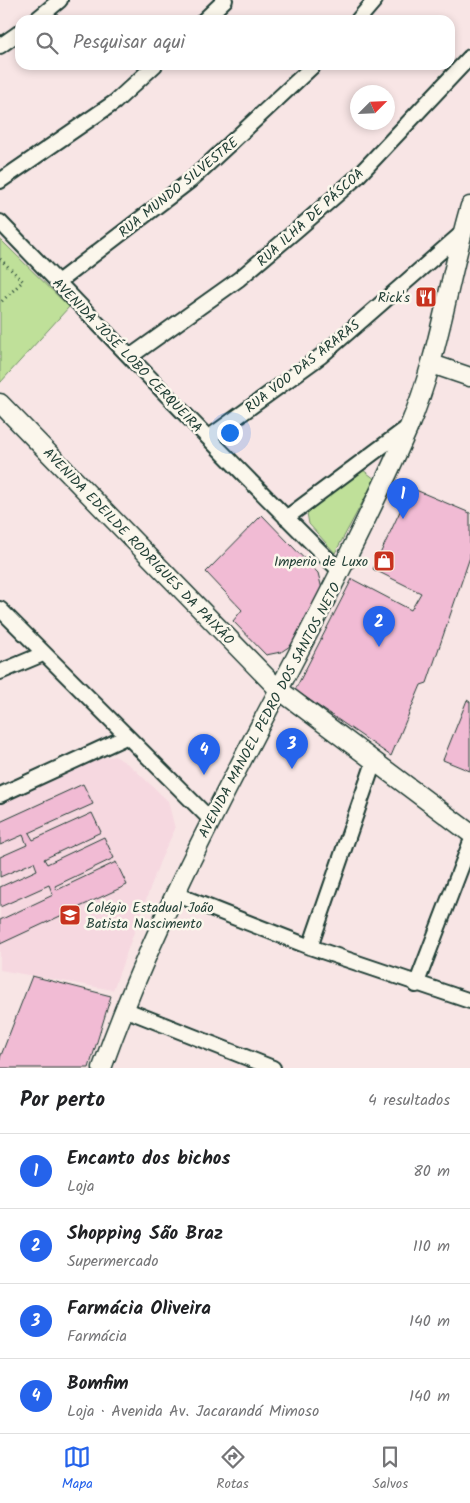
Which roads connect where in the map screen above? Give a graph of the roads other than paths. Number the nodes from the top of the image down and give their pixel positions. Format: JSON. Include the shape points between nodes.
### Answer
{"nodes":[{"id":1,"x":60,"y":0,"type":"edge"},
{"id":2,"x":225,"y":0,"type":"edge"},
{"id":3,"x":375,"y":0,"type":"edge"},
{"id":4,"x":42,"y":15,"type":"edge"},
{"id":5,"x":209,"y":15,"type":"edge"},
{"id":6,"x":362,"y":15,"type":"edge"},
{"id":7,"x":15,"y":36,"type":"edge"},
{"id":8,"x":0,"y":46,"type":"edge"},
{"id":9,"x":470,"y":57,"type":"edge"},
{"id":10,"x":150,"y":70,"type":"edge"},
{"id":11,"x":309,"y":70,"type":"edge"},
{"id":12,"x":0,"y":181,"type":"edge"},
{"id":13,"x":470,"y":206,"type":"edge"},
{"id":14,"x":0,"y":222,"type":"edge"},
{"id":15,"x":464,"y":243,"type":"edge"},
{"id":16,"x":58,"y":282,"type":"junction"},
{"id":17,"x":132,"y":356,"type":"junction"},
{"id":18,"x":432,"y":364,"type":"junction"},
{"id":19,"x":470,"y":377,"type":"edge"},
{"id":20,"x":0,"y":403,"type":"edge"},
{"id":21,"x":409,"y":427,"type":"junction"},
{"id":22,"x":208,"y":438,"type":"junction"},
{"id":23,"x":286,"y":518,"type":"junction"},
{"id":24,"x":341,"y":572,"type":"junction"},
{"id":25,"x":0,"y":609,"type":"edge"},
{"id":26,"x":43,"y":654,"type":"junction"},
{"id":27,"x":0,"y":672,"type":"edge"},
{"id":28,"x":278,"y":689,"type":"junction"},
{"id":29,"x":126,"y":737,"type":"junction"},
{"id":30,"x":374,"y":762,"type":"junction"},
{"id":31,"x":0,"y":795,"type":"edge"},
{"id":32,"x":211,"y":820,"type":"junction"},
{"id":33,"x":470,"y":833,"type":"edge"},
{"id":34,"x":470,"y":844,"type":"edge"},
{"id":35,"x":174,"y":894,"type":"junction"},
{"id":36,"x":310,"y":948,"type":"junction"},
{"id":37,"x":416,"y":985,"type":"junction"},
{"id":38,"x":470,"y":1001,"type":"edge"},
{"id":39,"x":124,"y":1009,"type":"junction"},
{"id":40,"x":235,"y":1061,"type":"edge"},
{"id":41,"x":102,"y":1068,"type":"edge"},
{"id":42,"x":273,"y":1068,"type":"edge"}],
"edges":[{"from":1,"to":4,"type":"street"},
{"from":2,"to":5,"type":"street"},
{"from":3,"to":6,"type":"street"},
{"from":7,"to":8,"type":"street"},
{"from":9,"to":17,"type":"street","name":"RUA ILHA DE PÁSCOA","via":[[356,177],[306,222],[239,279]]},
{"from":10,"to":12,"type":"street","via":[[115,102]]},
{"from":11,"to":16,"type":"street","name":"RUA MUNDO SILVESTRE","via":[[191,180]]},
{"from":13,"to":15,"type":"street","name":"AVENIDA MANOEL PEDRO DOS SANTOS NETO"},
{"from":14,"to":16,"type":"street","name":"AVENIDA JOSÉ LOBO CERQUEIRA"},
{"from":15,"to":18,"type":"street","name":"AVENIDA MANOEL PEDRO DOS SANTOS NETO"},
{"from":15,"to":22,"type":"street","name":"RUA VOO DAS ARARAS","via":[[321,356]]},
{"from":16,"to":17,"type":"street","name":"AVENIDA JOSÉ LOBO CERQUEIRA"},
{"from":17,"to":22,"type":"street","name":"AVENIDA JOSÉ LOBO CERQUEIRA"},
{"from":18,"to":19,"type":"street"},
{"from":18,"to":21,"type":"street","name":"AVENIDA MANOEL PEDRO DOS SANTOS NETO"},
{"from":20,"to":28,"type":"street","name":"AVENIDA EDEILDE RODRIGUES DA PAIXÃO"},
{"from":21,"to":23,"type":"street"},
{"from":21,"to":24,"type":"street","name":"AVENIDA MANOEL PEDRO DOS SANTOS NETO"},
{"from":22,"to":23,"type":"street","name":"AVENIDA JOSÉ LOBO CERQUEIRA"},
{"from":23,"to":24,"type":"street","name":"AVENIDA JOSÉ LOBO CERQUEIRA"},
{"from":24,"to":28,"type":"street","name":"AVENIDA MANOEL PEDRO DOS SANTOS NETO"},
{"from":25,"to":26,"type":"street"},
{"from":26,"to":27,"type":"street"},
{"from":26,"to":29,"type":"street"},
{"from":28,"to":30,"type":"street","name":"AVENIDA EDEILDE RODRIGUES DA PAIXÃO"},
{"from":28,"to":32,"type":"street","name":"AVENIDA MANOEL PEDRO DOS SANTOS NETO"},
{"from":29,"to":31,"type":"street"},
{"from":29,"to":32,"type":"street"},
{"from":30,"to":33,"type":"street","name":"AVENIDA EDEILDE RODRIGUES DA PAIXÃO"},
{"from":30,"to":36,"type":"street"},
{"from":32,"to":35,"type":"street","name":"AVENIDA MANOEL PEDRO DOS SANTOS NETO"},
{"from":34,"to":37,"type":"street"},
{"from":35,"to":36,"type":"street"},
{"from":35,"to":39,"type":"street","name":"AVENIDA MANOEL PEDRO DOS SANTOS NETO"},
{"from":36,"to":37,"type":"street"},
{"from":37,"to":38,"type":"street"},
{"from":39,"to":40,"type":"street"},
{"from":39,"to":41,"type":"street","name":"AVENIDA MANOEL PEDRO DOS SANTOS NETO"},
{"from":40,"to":42,"type":"street"}]}
